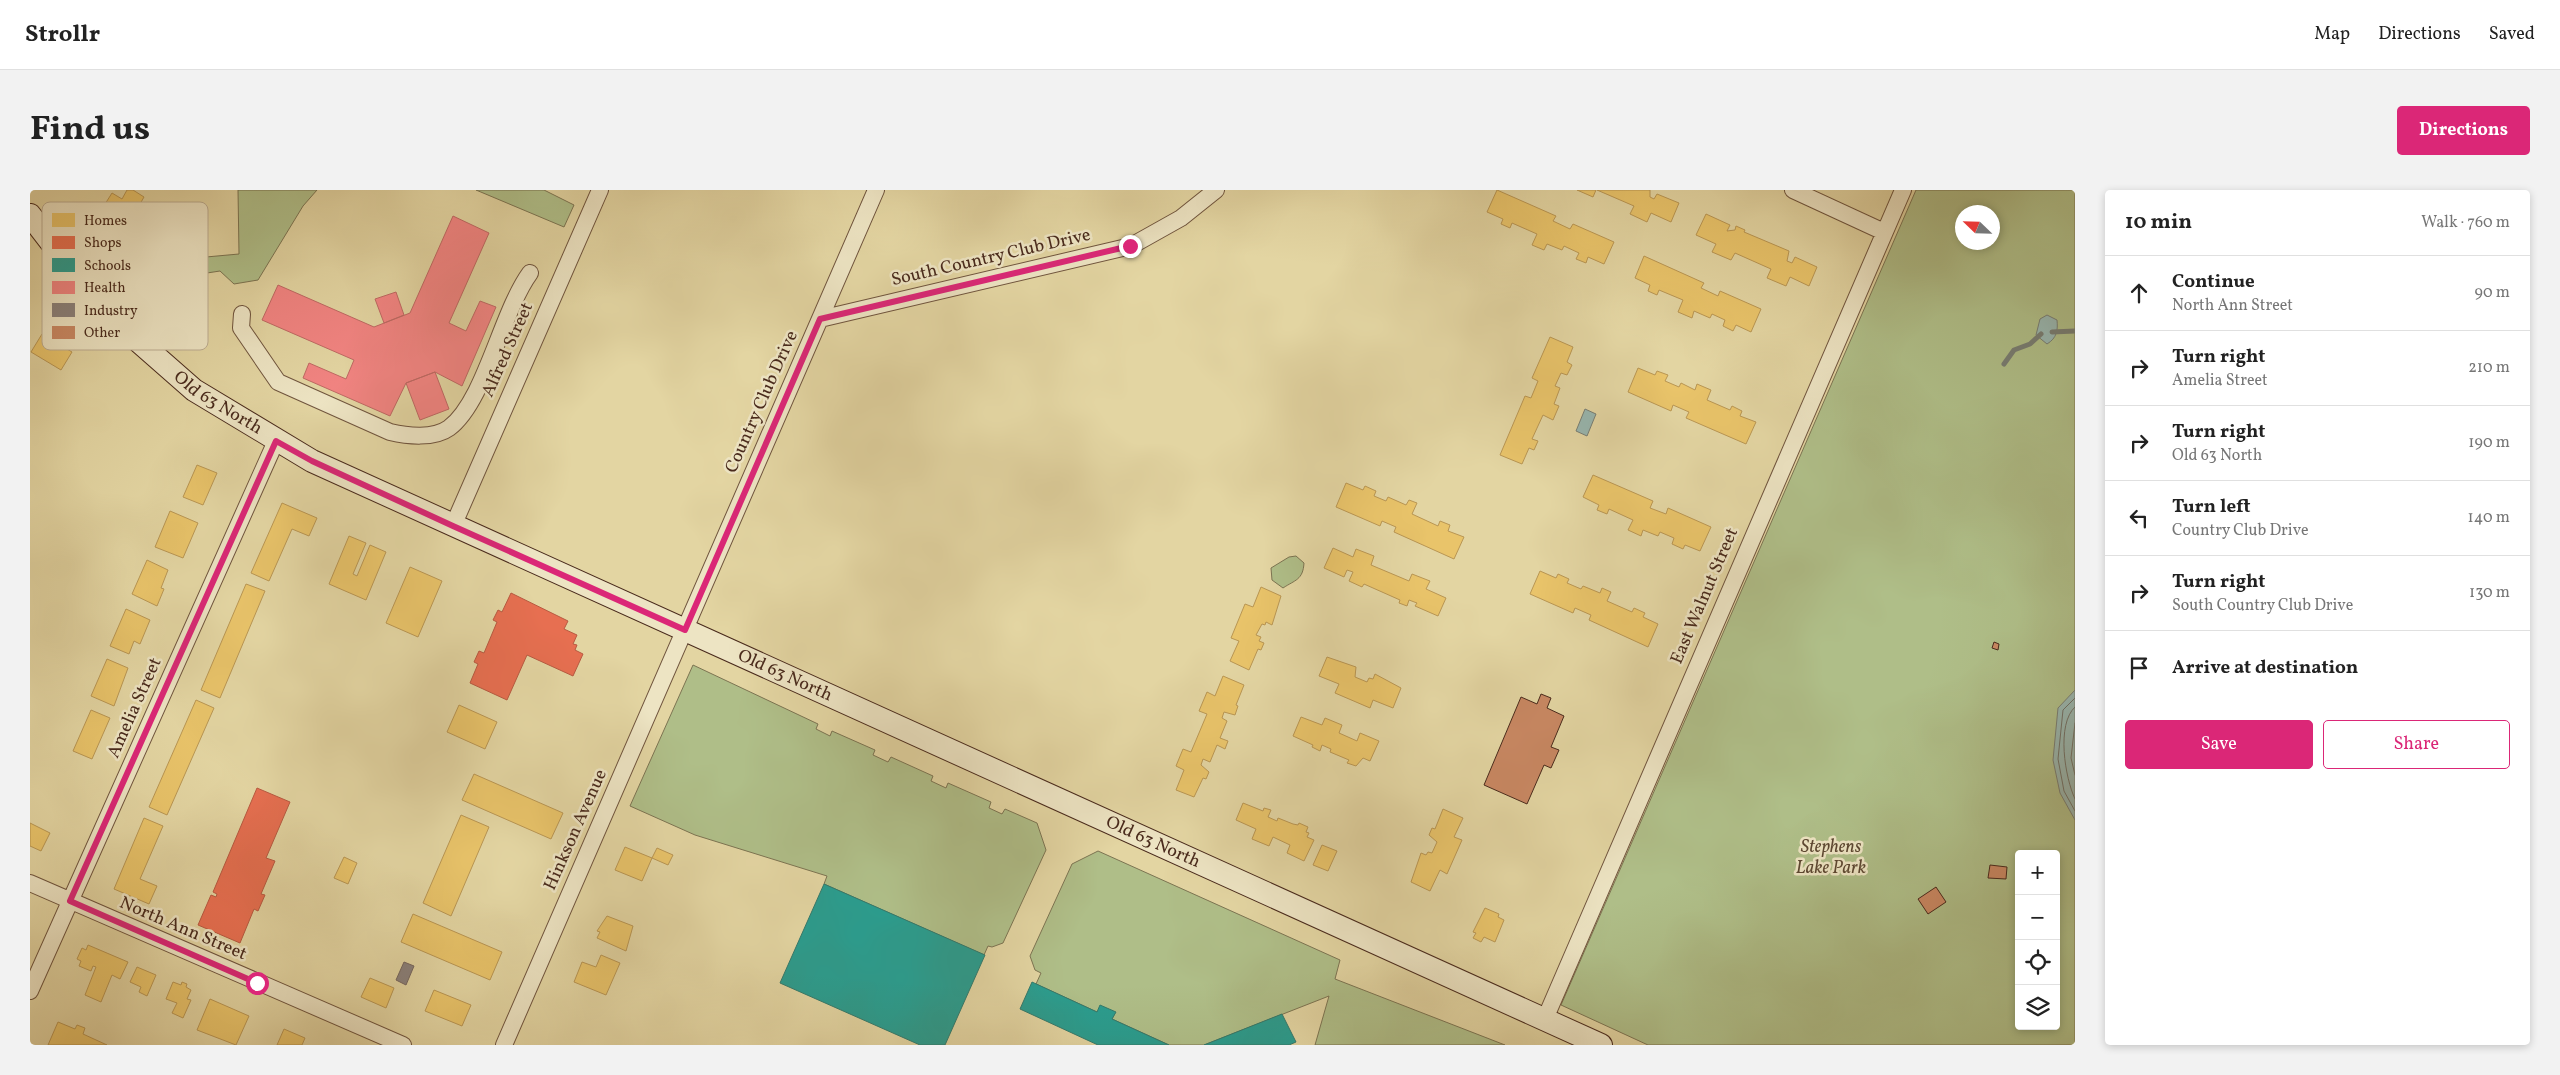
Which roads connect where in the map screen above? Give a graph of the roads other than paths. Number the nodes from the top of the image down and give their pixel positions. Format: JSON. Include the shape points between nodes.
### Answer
{"nodes":[{"id":1,"x":600,"y":190,"type":"edge"},
{"id":2,"x":876,"y":190,"type":"edge"},
{"id":3,"x":1216,"y":190,"type":"edge"},
{"id":4,"x":1793,"y":190,"type":"edge"},
{"id":5,"x":1903,"y":190,"type":"edge"},
{"id":6,"x":30,"y":215,"type":"edge"},
{"id":7,"x":42,"y":231,"type":"edge"},
{"id":8,"x":1884,"y":232,"type":"junction"},
{"id":9,"x":530,"y":273,"type":"dead end"},
{"id":10,"x":242,"y":314,"type":"dead end"},
{"id":11,"x":820,"y":319,"type":"junction"},
{"id":12,"x":148,"y":350,"type":"edge"},
{"id":13,"x":276,"y":441,"type":"junction"},
{"id":14,"x":453,"y":526,"type":"junction"},
{"id":15,"x":685,"y":630,"type":"junction"},
{"id":16,"x":30,"y":884,"type":"edge"},
{"id":17,"x":70,"y":901,"type":"junction"},
{"id":18,"x":30,"y":991,"type":"edge"},
{"id":19,"x":1544,"y":1018,"type":"junction"},
{"id":20,"x":403,"y":1045,"type":"edge"},
{"id":21,"x":504,"y":1045,"type":"edge"},
{"id":22,"x":1601,"y":1045,"type":"edge"}],
"edges":[{"from":1,"to":14,"type":"street","name":"Alfred Street"},
{"from":2,"to":11,"type":"street","name":"Country Club Drive"},
{"from":3,"to":11,"type":"street","name":"South Country Club Drive","via":[[1182,218],[1130,246]]},
{"from":4,"to":8,"type":"street"},
{"from":5,"to":8,"type":"street","name":"East Walnut Street"},
{"from":6,"to":7,"type":"main road","name":"Old 63 North"},
{"from":8,"to":19,"type":"street","name":"East Walnut Street"},
{"from":9,"to":10,"type":"street","via":[[513,303],[467,409],[448,429],[431,434],[409,437],[390,432],[278,382],[241,328]]},
{"from":11,"to":15,"type":"street","name":"Country Club Drive"},
{"from":12,"to":13,"type":"main road","name":"Old 63 North","via":[[194,390]]},
{"from":13,"to":14,"type":"main road","name":"Old 63 North"},
{"from":13,"to":17,"type":"street","name":"Amelia Street"},
{"from":14,"to":15,"type":"main road","name":"Old 63 North"},
{"from":15,"to":19,"type":"main road","name":"Old 63 North"},
{"from":15,"to":21,"type":"street","name":"Hinkson Avenue"},
{"from":16,"to":17,"type":"street","name":"North Ann Street"},
{"from":17,"to":18,"type":"street","name":"Amelia Street"},
{"from":17,"to":20,"type":"street","name":"North Ann Street"},
{"from":19,"to":22,"type":"main road","name":"Old 63 North"}]}
